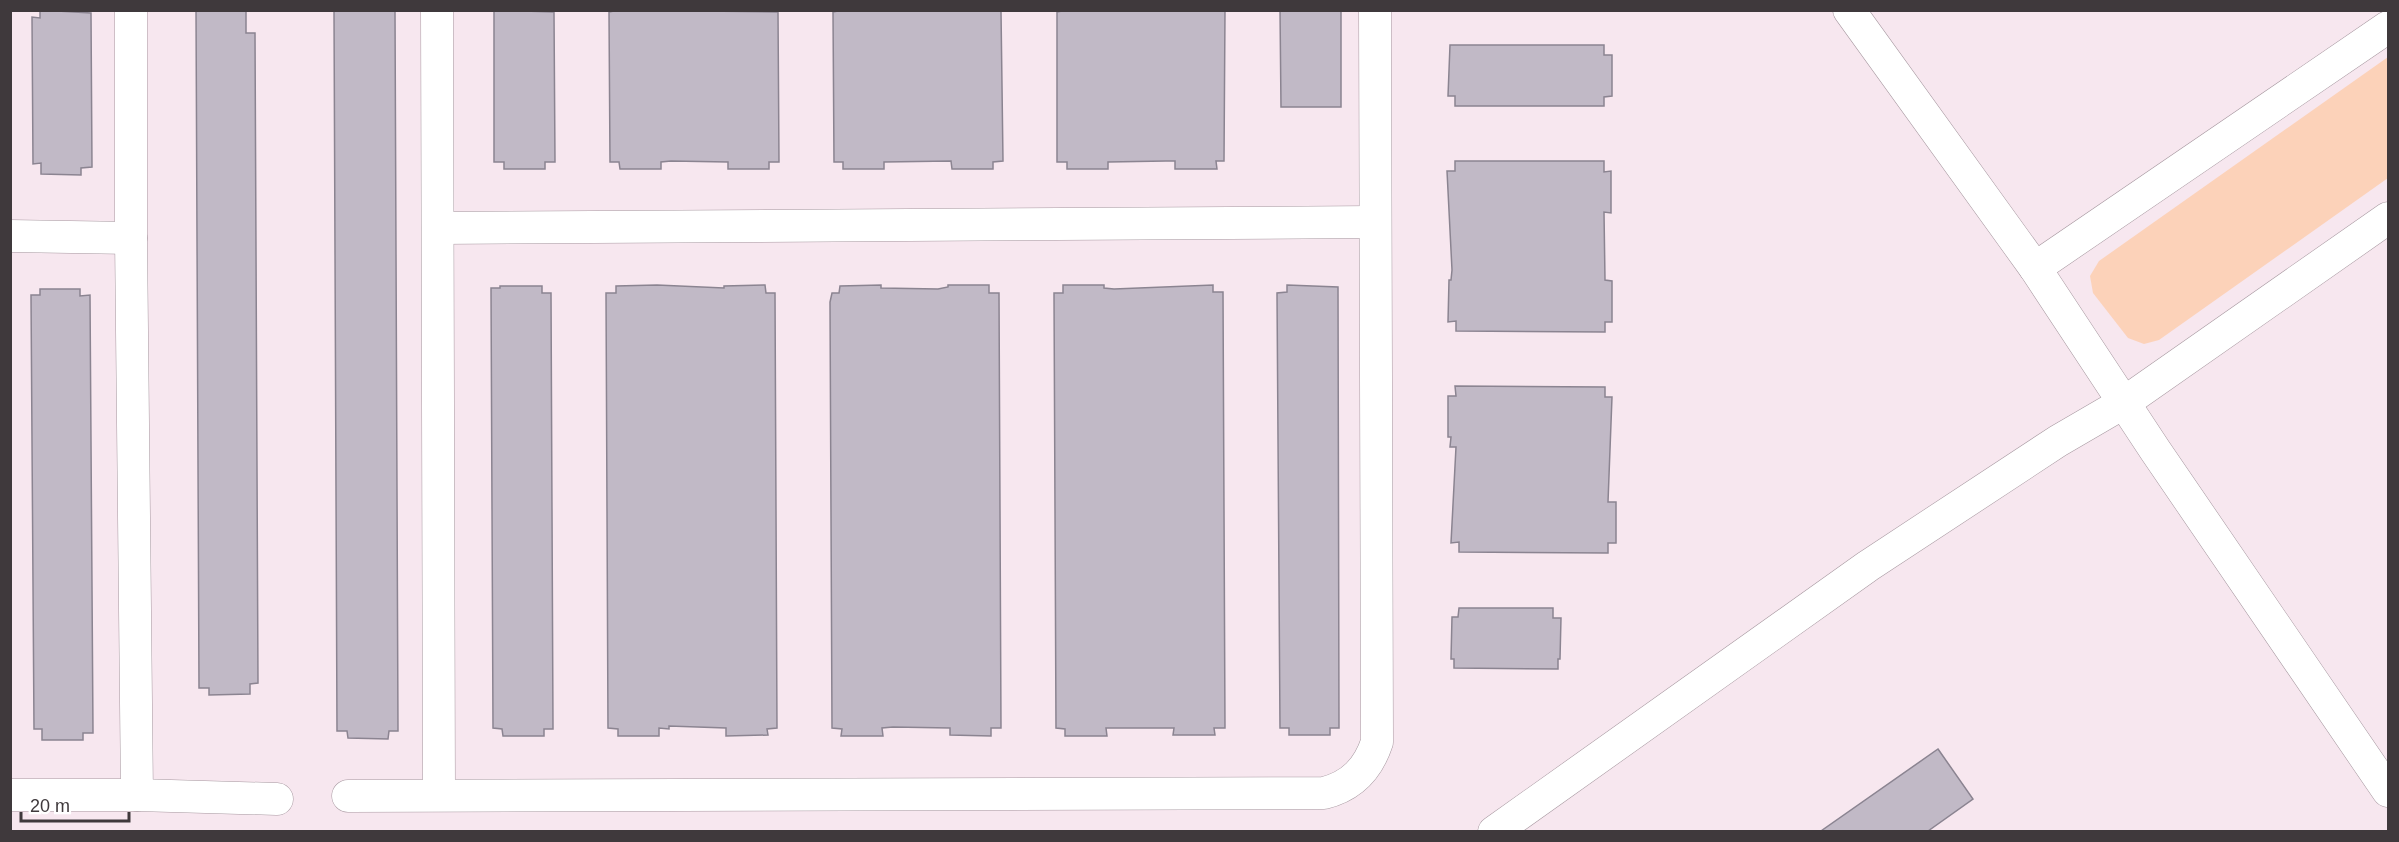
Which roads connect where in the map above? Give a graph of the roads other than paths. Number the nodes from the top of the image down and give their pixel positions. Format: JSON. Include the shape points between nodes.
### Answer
{"nodes":[{"id":1,"x":131,"y":10,"type":"edge"},
{"id":2,"x":437,"y":10,"type":"edge"},
{"id":3,"x":1375,"y":10,"type":"edge"},
{"id":4,"x":1851,"y":11,"type":"edge"},
{"id":5,"x":2388,"y":27,"type":"edge"},
{"id":6,"x":2388,"y":218,"type":"edge"},
{"id":7,"x":1375,"y":222,"type":"junction"},
{"id":8,"x":438,"y":228,"type":"junction"},
{"id":9,"x":10,"y":236,"type":"edge"},
{"id":10,"x":131,"y":238,"type":"junction"},
{"id":11,"x":2035,"y":268,"type":"junction"},
{"id":12,"x":2125,"y":402,"type":"junction"},
{"id":13,"x":2388,"y":791,"type":"edge"},
{"id":14,"x":10,"y":795,"type":"edge"},
{"id":15,"x":137,"y":795,"type":"junction"},
{"id":16,"x":439,"y":795,"type":"junction"},
{"id":17,"x":348,"y":796,"type":"dead end"},
{"id":18,"x":277,"y":799,"type":"dead end"},
{"id":19,"x":1494,"y":831,"type":"edge"}],
"edges":[{"from":1,"to":10,"type":"street"},
{"from":2,"to":8,"type":"street"},
{"from":3,"to":7,"type":"street"},
{"from":4,"to":11,"type":"street"},
{"from":5,"to":11,"type":"street"},
{"from":6,"to":12,"type":"street"},
{"from":7,"to":8,"type":"street"},
{"from":7,"to":16,"type":"street","via":[[1377,742],[1366,767],[1347,784],[1324,793]]},
{"from":8,"to":16,"type":"street"},
{"from":9,"to":10,"type":"street"},
{"from":10,"to":15,"type":"street"},
{"from":11,"to":12,"type":"street"},
{"from":12,"to":13,"type":"street"},
{"from":12,"to":19,"type":"street","via":[[2058,441],[1868,566]]},
{"from":14,"to":15,"type":"street"},
{"from":15,"to":18,"type":"street"},
{"from":16,"to":17,"type":"street"}]}
